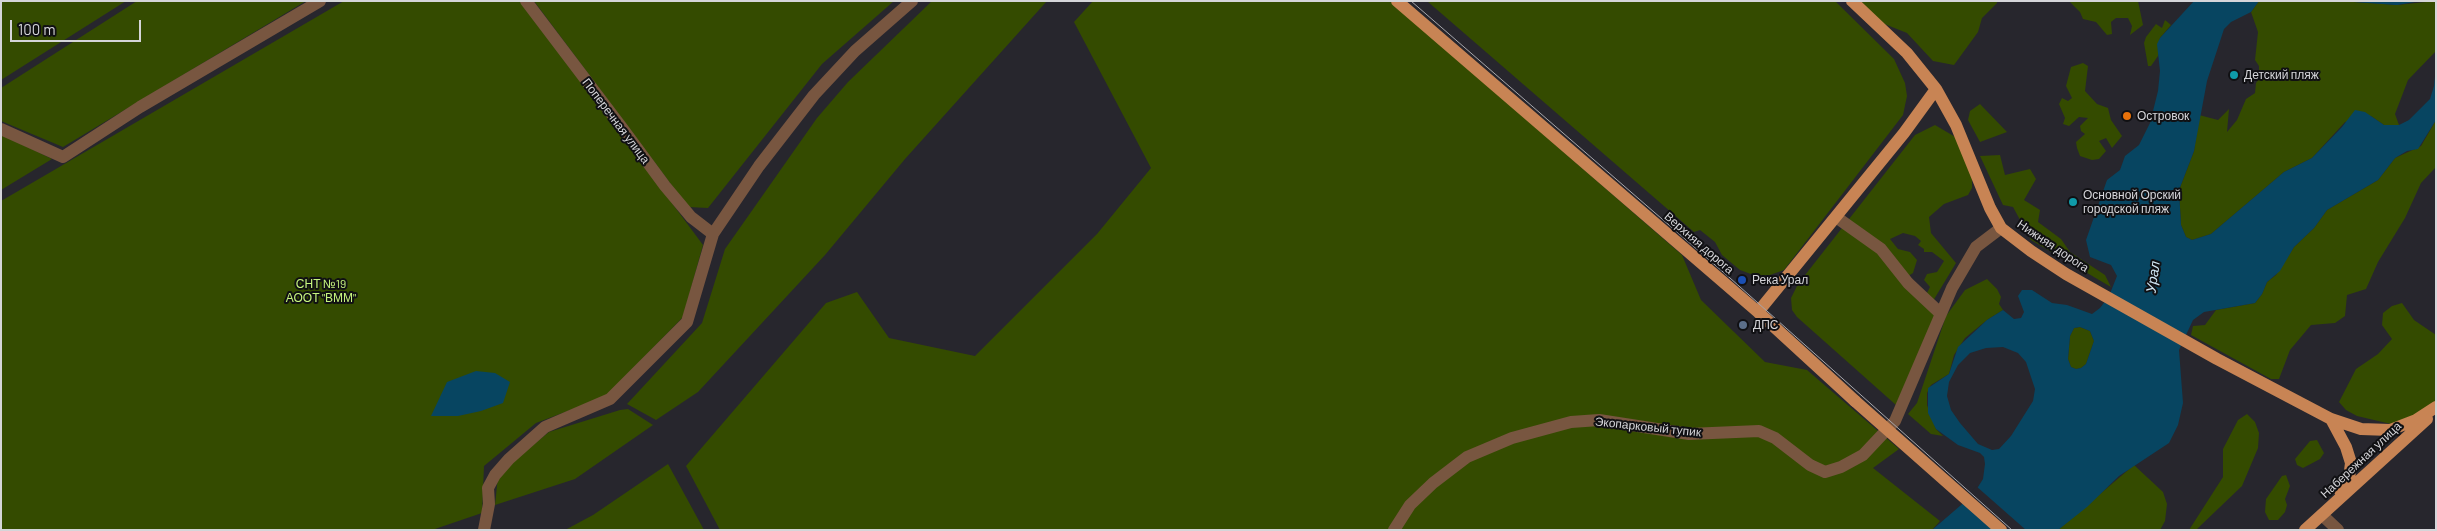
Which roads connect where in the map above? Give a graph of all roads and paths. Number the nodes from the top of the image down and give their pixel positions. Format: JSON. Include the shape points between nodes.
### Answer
{"nodes":[{"id":1,"x":320,"y":1,"type":"edge"},
{"id":2,"x":526,"y":1,"type":"edge"},
{"id":3,"x":912,"y":1,"type":"edge"},
{"id":4,"x":1397,"y":1,"type":"edge"},
{"id":5,"x":1852,"y":1,"type":"edge"},
{"id":6,"x":1936,"y":89,"type":"junction"},
{"id":7,"x":1,"y":129,"type":"edge"},
{"id":8,"x":1836,"y":217,"type":"junction"},
{"id":9,"x":2001,"y":228,"type":"junction"},
{"id":10,"x":713,"y":234,"type":"junction"},
{"id":11,"x":1758,"y":312,"type":"junction"},
{"id":12,"x":1940,"y":313,"type":"junction"},
{"id":13,"x":2436,"y":409,"type":"edge"},
{"id":14,"x":2332,"y":419,"type":"junction"},
{"id":15,"x":2322,"y":515,"type":"junction"},
{"id":16,"x":484,"y":530,"type":"edge"},
{"id":17,"x":1394,"y":530,"type":"edge"},
{"id":18,"x":2001,"y":530,"type":"edge"},
{"id":19,"x":2305,"y":530,"type":"edge"},
{"id":20,"x":2338,"y":530,"type":"edge"}],
"edges":[{"from":1,"to":7,"type":"street","via":[[140,107],[63,157]]},
{"from":2,"to":10,"type":"street","name":"Поперечная улица","via":[[664,186],[691,218]]},
{"from":3,"to":10,"type":"street","via":[[855,50],[814,95]]},
{"from":4,"to":11,"type":"main road","name":"Верхняя дорога"},
{"from":5,"to":6,"type":"main road","name":"Нижняя дорога","via":[[1907,53]]},
{"from":6,"to":8,"type":"main road"},
{"from":6,"to":9,"type":"main road","name":"Нижняя дорога","via":[[1956,125]]},
{"from":8,"to":11,"type":"main road"},
{"from":8,"to":12,"type":"street","via":[[1881,249],[1908,283]]},
{"from":9,"to":12,"type":"street","name":"Экопарковый тупик","via":[[1976,248]]},
{"from":9,"to":14,"type":"main road","name":"Нижняя дорога","via":[[2066,274]]},
{"from":10,"to":16,"type":"street","via":[[687,322],[610,399],[545,427],[509,459],[488,488],[489,504]]},
{"from":11,"to":18,"type":"main road","name":"Верхняя дорога","bridge":true},
{"from":12,"to":17,"type":"street","name":"Экопарковый тупик","via":[[1895,421],[1863,455],[1841,467],[1826,472],[1818,469],[1775,438],[1759,431],[1689,434],[1599,420],[1571,422],[1512,438],[1468,457],[1410,505]]},
{"from":13,"to":14,"type":"main road","name":"Нижняя дорога","via":[[2390,430],[2361,429]]},
{"from":13,"to":15,"type":"main road","name":"Набережная улица"},
{"from":14,"to":15,"type":"main road","via":[[2351,463],[2349,479]]},
{"from":15,"to":19,"type":"main road","name":"Набережная улица"},
{"from":15,"to":20,"type":"street"}]}
